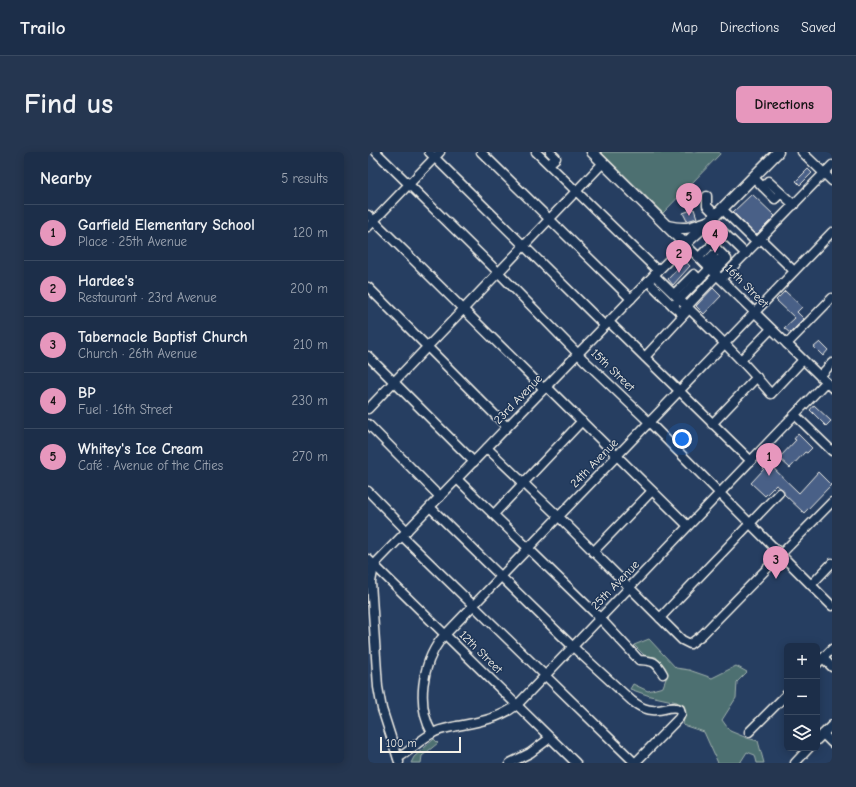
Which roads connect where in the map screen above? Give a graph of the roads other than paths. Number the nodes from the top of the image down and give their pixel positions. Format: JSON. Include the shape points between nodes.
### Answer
{"nodes":[{"id":1,"x":376,"y":152,"type":"edge"},
{"id":2,"x":481,"y":152,"type":"edge"},
{"id":3,"x":536,"y":152,"type":"edge"},
{"id":4,"x":592,"y":152,"type":"edge"},
{"id":5,"x":778,"y":152,"type":"edge"},
{"id":6,"x":802,"y":152,"type":"edge"},
{"id":7,"x":435,"y":154,"type":"edge"},
{"id":8,"x":552,"y":154,"type":"edge"},
{"id":9,"x":546,"y":162,"type":"junction"},
{"id":10,"x":603,"y":163,"type":"junction"},
{"id":11,"x":832,"y":165,"type":"edge"},
{"id":12,"x":824,"y":173,"type":"junction"},
{"id":13,"x":754,"y":177,"type":"junction"},
{"id":14,"x":832,"y":181,"type":"edge"},
{"id":15,"x":409,"y":185,"type":"junction"},
{"id":16,"x":576,"y":191,"type":"junction"},
{"id":17,"x":707,"y":196,"type":"dead end"},
{"id":18,"x":794,"y":205,"type":"junction"},
{"id":19,"x":368,"y":215,"type":"edge"},
{"id":20,"x":716,"y":215,"type":"junction"},
{"id":21,"x":549,"y":219,"type":"junction"},
{"id":22,"x":374,"y":221,"type":"junction"},
{"id":23,"x":667,"y":226,"type":"junction"},
{"id":24,"x":368,"y":228,"type":"edge"},
{"id":25,"x":723,"y":232,"type":"junction"},
{"id":26,"x":832,"y":232,"type":"edge"},
{"id":27,"x":759,"y":241,"type":"junction"},
{"id":28,"x":686,"y":244,"type":"junction"},
{"id":29,"x":523,"y":246,"type":"junction"},
{"id":30,"x":716,"y":251,"type":"junction"},
{"id":31,"x":746,"y":254,"type":"junction"},
{"id":32,"x":711,"y":269,"type":"junction"},
{"id":33,"x":794,"y":271,"type":"junction"},
{"id":34,"x":498,"y":272,"type":"junction"},
{"id":35,"x":656,"y":273,"type":"junction"},
{"id":36,"x":648,"y":281,"type":"junction"},
{"id":37,"x":368,"y":287,"type":"edge"},
{"id":38,"x":677,"y":297,"type":"junction"},
{"id":39,"x":832,"y":298,"type":"edge"},
{"id":40,"x":631,"y":299,"type":"junction"},
{"id":41,"x":673,"y":306,"type":"junction"},
{"id":42,"x":463,"y":308,"type":"junction"},
{"id":43,"x":688,"y":308,"type":"junction"},
{"id":44,"x":754,"y":312,"type":"junction"},
{"id":45,"x":607,"y":324,"type":"junction"},
{"id":46,"x":771,"y":329,"type":"junction"},
{"id":47,"x":725,"y":344,"type":"junction"},
{"id":48,"x":787,"y":344,"type":"junction"},
{"id":49,"x":426,"y":347,"type":"junction"},
{"id":50,"x":578,"y":353,"type":"junction"},
{"id":51,"x":368,"y":356,"type":"edge"},
{"id":52,"x":644,"y":357,"type":"junction"},
{"id":53,"x":741,"y":360,"type":"junction"},
{"id":54,"x":803,"y":360,"type":"junction"},
{"id":55,"x":832,"y":363,"type":"edge"},
{"id":56,"x":757,"y":377,"type":"junction"},
{"id":57,"x":823,"y":379,"type":"junction"},
{"id":58,"x":394,"y":382,"type":"junction"},
{"id":59,"x":545,"y":388,"type":"junction"},
{"id":60,"x":832,"y":388,"type":"edge"},
{"id":61,"x":679,"y":391,"type":"junction"},
{"id":62,"x":368,"y":409,"type":"edge"},
{"id":63,"x":796,"y":415,"type":"junction"},
{"id":64,"x":582,"y":422,"type":"junction"},
{"id":65,"x":649,"y":422,"type":"junction"},
{"id":66,"x":368,"y":424,"type":"edge"},
{"id":67,"x":712,"y":424,"type":"junction"},
{"id":68,"x":508,"y":427,"type":"junction"},
{"id":69,"x":487,"y":448,"type":"junction"},
{"id":70,"x":832,"y":451,"type":"edge"},
{"id":71,"x":617,"y":456,"type":"junction"},
{"id":72,"x":750,"y":461,"type":"junction"},
{"id":73,"x":474,"y":462,"type":"junction"},
{"id":74,"x":457,"y":479,"type":"junction"},
{"id":75,"x":523,"y":483,"type":"junction"},
{"id":76,"x":368,"y":491,"type":"edge"},
{"id":77,"x":652,"y":491,"type":"junction"},
{"id":78,"x":719,"y":493,"type":"junction"},
{"id":79,"x":779,"y":493,"type":"dead end"},
{"id":80,"x":440,"y":497,"type":"junction"},
{"id":81,"x":832,"y":502,"type":"edge"},
{"id":82,"x":430,"y":507,"type":"junction"},
{"id":83,"x":494,"y":514,"type":"junction"},
{"id":84,"x":559,"y":517,"type":"junction"},
{"id":85,"x":750,"y":524,"type":"junction"},
{"id":86,"x":688,"y":526,"type":"junction"},
{"id":87,"x":404,"y":534,"type":"junction"},
{"id":88,"x":528,"y":549,"type":"junction"},
{"id":89,"x":593,"y":552,"type":"junction"},
{"id":90,"x":781,"y":554,"type":"junction"},
{"id":91,"x":832,"y":563,"type":"edge"},
{"id":92,"x":370,"y":565,"type":"edge"},
{"id":93,"x":501,"y":576,"type":"junction"},
{"id":94,"x":811,"y":584,"type":"junction"},
{"id":95,"x":629,"y":587,"type":"junction"},
{"id":96,"x":832,"y":604,"type":"edge"},
{"id":97,"x":473,"y":605,"type":"junction"},
{"id":98,"x":600,"y":618,"type":"junction"},
{"id":99,"x":660,"y":618,"type":"junction"},
{"id":100,"x":445,"y":634,"type":"junction"},
{"id":101,"x":572,"y":646,"type":"junction"},
{"id":102,"x":832,"y":649,"type":"edge"},
{"id":103,"x":820,"y":661,"type":"edge"},
{"id":104,"x":832,"y":667,"type":"edge"},
{"id":105,"x":663,"y":674,"type":"dead end"},
{"id":106,"x":545,"y":676,"type":"junction"},
{"id":107,"x":784,"y":697,"type":"edge"},
{"id":108,"x":517,"y":705,"type":"junction"},
{"id":109,"x":832,"y":725,"type":"edge"},
{"id":110,"x":749,"y":732,"type":"dead end"},
{"id":111,"x":432,"y":733,"type":"junction"},
{"id":112,"x":823,"y":734,"type":"junction"},
{"id":113,"x":820,"y":737,"type":"edge"},
{"id":114,"x":550,"y":738,"type":"junction"},
{"id":115,"x":832,"y":743,"type":"edge"},
{"id":116,"x":806,"y":751,"type":"edge"},
{"id":117,"x":399,"y":761,"type":"edge"},
{"id":118,"x":510,"y":763,"type":"edge"},
{"id":119,"x":576,"y":763,"type":"edge"},
{"id":120,"x":635,"y":763,"type":"edge"},
{"id":121,"x":795,"y":763,"type":"edge"}],
"edges":[{"from":1,"to":15,"type":"street","name":"15th Street"},
{"from":2,"to":21,"type":"street"},
{"from":3,"to":9,"type":"street"},
{"from":4,"to":10,"type":"main road","name":"16th Street"},
{"from":5,"to":13,"type":"main road"},
{"from":6,"to":12,"type":"street"},
{"from":7,"to":15,"type":"street"},
{"from":7,"to":29,"type":"street"},
{"from":8,"to":9,"type":"street"},
{"from":9,"to":16,"type":"street"},
{"from":10,"to":16,"type":"street"},
{"from":10,"to":23,"type":"main road","name":"16th Street"},
{"from":11,"to":12,"type":"street"},
{"from":12,"to":14,"type":"street"},
{"from":12,"to":18,"type":"street"},
{"from":13,"to":18,"type":"street","via":[[763,186],[768,181]]},
{"from":13,"to":20,"type":"main road"},
{"from":15,"to":22,"type":"street"},
{"from":15,"to":34,"type":"street","name":"15th Street"},
{"from":16,"to":21,"type":"street"},
{"from":16,"to":35,"type":"street"},
{"from":17,"to":20,"type":"street","via":[[707,206]]},
{"from":18,"to":27,"type":"street"},
{"from":19,"to":22,"type":"street"},
{"from":20,"to":23,"type":"main road","via":[[687,228]]},
{"from":20,"to":25,"type":"street"},
{"from":20,"to":27,"type":"street"},
{"from":20,"to":28,"type":"main road"},
{"from":21,"to":29,"type":"street"},
{"from":21,"to":40,"type":"street"},
{"from":22,"to":24,"type":"street"},
{"from":22,"to":42,"type":"street"},
{"from":23,"to":28,"type":"main road","name":"16th Street"},
{"from":25,"to":30,"type":"street"},
{"from":25,"to":31,"type":"street"},
{"from":26,"to":33,"type":"street","name":"24th Avenue"},
{"from":27,"to":31,"type":"street"},
{"from":27,"to":33,"type":"street"},
{"from":28,"to":32,"type":"street","name":"16th Street"},
{"from":28,"to":35,"type":"street","name":"23rd Avenue"},
{"from":29,"to":34,"type":"street"},
{"from":29,"to":45,"type":"street"},
{"from":30,"to":32,"type":"street"},
{"from":30,"to":32,"type":"street","via":[[727,259]]},
{"from":31,"to":32,"type":"street"},
{"from":32,"to":38,"type":"street"},
{"from":32,"to":43,"type":"street"},
{"from":32,"to":44,"type":"street","name":"16th Street"},
{"from":33,"to":44,"type":"street","name":"24th Avenue"},
{"from":34,"to":42,"type":"street"},
{"from":34,"to":50,"type":"street","name":"15th Street"},
{"from":35,"to":36,"type":"street","name":"23rd Avenue"},
{"from":35,"to":38,"type":"street"},
{"from":36,"to":40,"type":"street","name":"23rd Avenue"},
{"from":36,"to":41,"type":"street"},
{"from":37,"to":49,"type":"street"},
{"from":38,"to":41,"type":"street"},
{"from":38,"to":43,"type":"street"},
{"from":39,"to":48,"type":"street"},
{"from":40,"to":45,"type":"street","name":"23rd Avenue"},
{"from":41,"to":43,"type":"street","via":[[681,313]]},
{"from":42,"to":49,"type":"street"},
{"from":42,"to":59,"type":"street"},
{"from":43,"to":47,"type":"street"},
{"from":43,"to":52,"type":"street"},
{"from":44,"to":46,"type":"street","name":"16th Street"},
{"from":44,"to":47,"type":"street","name":"24th Avenue"},
{"from":45,"to":50,"type":"street","name":"23rd Avenue"},
{"from":45,"to":52,"type":"street"},
{"from":46,"to":48,"type":"street","name":"16th Street"},
{"from":46,"to":53,"type":"street"},
{"from":47,"to":53,"type":"street"},
{"from":47,"to":61,"type":"street","name":"24th Avenue"},
{"from":48,"to":54,"type":"street","name":"16th Street"},
{"from":49,"to":58,"type":"street"},
{"from":49,"to":68,"type":"street"},
{"from":50,"to":59,"type":"street","name":"23rd Avenue"},
{"from":50,"to":65,"type":"street","name":"15th Street"},
{"from":51,"to":58,"type":"street"},
{"from":52,"to":61,"type":"street"},
{"from":53,"to":56,"type":"street"},
{"from":54,"to":56,"type":"street","via":[[771,394]]},
{"from":54,"to":57,"type":"street","name":"16th Street"},
{"from":55,"to":57,"type":"street","name":"25th Avenue"},
{"from":56,"to":67,"type":"street"},
{"from":57,"to":60,"type":"street","name":"16th Street"},
{"from":57,"to":63,"type":"street","name":"25th Avenue"},
{"from":58,"to":62,"type":"street"},
{"from":58,"to":73,"type":"street"},
{"from":59,"to":64,"type":"street"},
{"from":59,"to":68,"type":"street","name":"23rd Avenue"},
{"from":61,"to":65,"type":"street","name":"24th Avenue"},
{"from":61,"to":67,"type":"street"},
{"from":63,"to":70,"type":"street"},
{"from":63,"to":72,"type":"street","name":"25th Avenue"},
{"from":64,"to":71,"type":"street"},
{"from":64,"to":75,"type":"street"},
{"from":65,"to":71,"type":"street","name":"24th Avenue"},
{"from":65,"to":78,"type":"street","name":"15th Street"},
{"from":66,"to":80,"type":"street"},
{"from":67,"to":72,"type":"street"},
{"from":68,"to":69,"type":"street","name":"23rd Avenue"},
{"from":69,"to":73,"type":"street","name":"23rd Avenue"},
{"from":69,"to":75,"type":"street"},
{"from":71,"to":77,"type":"street"},
{"from":71,"to":84,"type":"street","name":"24th Avenue"},
{"from":72,"to":78,"type":"street","name":"25th Avenue"},
{"from":73,"to":74,"type":"street","name":"23rd Avenue"},
{"from":74,"to":80,"type":"street","name":"23rd Avenue"},
{"from":74,"to":83,"type":"street"},
{"from":75,"to":83,"type":"street"},
{"from":75,"to":84,"type":"street"},
{"from":76,"to":87,"type":"street"},
{"from":77,"to":86,"type":"street"},
{"from":77,"to":89,"type":"street"},
{"from":78,"to":85,"type":"street","name":"15th Street"},
{"from":78,"to":86,"type":"street","name":"25th Avenue"},
{"from":79,"to":85,"type":"street"},
{"from":80,"to":82,"type":"street","name":"23rd Avenue"},
{"from":81,"to":90,"type":"street"},
{"from":82,"to":87,"type":"street","name":"23rd Avenue"},
{"from":82,"to":93,"type":"street"},
{"from":83,"to":88,"type":"street"},
{"from":84,"to":88,"type":"street","name":"24th Avenue"},
{"from":84,"to":89,"type":"street"},
{"from":85,"to":90,"type":"street","name":"15th Street"},
{"from":85,"to":99,"type":"street"},
{"from":86,"to":95,"type":"street","name":"25th Avenue"},
{"from":87,"to":92,"type":"street","name":"23rd Avenue"},
{"from":87,"to":97,"type":"street"},
{"from":88,"to":93,"type":"street","name":"24th Avenue"},
{"from":88,"to":98,"type":"street"},
{"from":89,"to":95,"type":"street"},
{"from":90,"to":94,"type":"street","name":"15th Street"},
{"from":90,"to":99,"type":"street","via":[[696,641],[690,644],[682,640]]},
{"from":91,"to":94,"type":"street"},
{"from":92,"to":100,"type":"street","name":"12th Street"},
{"from":92,"to":117,"type":"street","via":[[378,687],[382,709]]},
{"from":93,"to":97,"type":"street","name":"24th Avenue"},
{"from":93,"to":101,"type":"street"},
{"from":94,"to":96,"type":"street","name":"15th Street"},
{"from":95,"to":98,"type":"street","name":"25th Avenue"},
{"from":95,"to":99,"type":"street"},
{"from":97,"to":100,"type":"street","name":"24th Avenue"},
{"from":97,"to":106,"type":"street"},
{"from":98,"to":101,"type":"street","name":"25th Avenue"},
{"from":98,"to":105,"type":"street","via":[[639,660],[652,661]]},
{"from":100,"to":108,"type":"street","name":"12th Street"},
{"from":100,"to":111,"type":"street","name":"24th Avenue","via":[[430,659],[424,687],[424,709]]},
{"from":101,"to":106,"type":"street","name":"25th Avenue"},
{"from":101,"to":120,"type":"street","via":[[639,706],[651,710],[680,708],[679,718]]},
{"from":102,"to":103,"type":"street"},
{"from":103,"to":104,"type":"street"},
{"from":106,"to":108,"type":"street","name":"25th Avenue"},
{"from":106,"to":120,"type":"street"},
{"from":107,"to":110,"type":"street"},
{"from":108,"to":111,"type":"street","name":"25th Avenue","via":[[492,719]]},
{"from":108,"to":114,"type":"street","name":"12th Street"},
{"from":109,"to":112,"type":"street"},
{"from":111,"to":117,"type":"street","name":"25th Avenue"},
{"from":112,"to":113,"type":"street"},
{"from":112,"to":115,"type":"street"},
{"from":114,"to":118,"type":"street","via":[[530,753]]},
{"from":114,"to":119,"type":"street","name":"12th Street"},
{"from":116,"to":121,"type":"street"}]}
